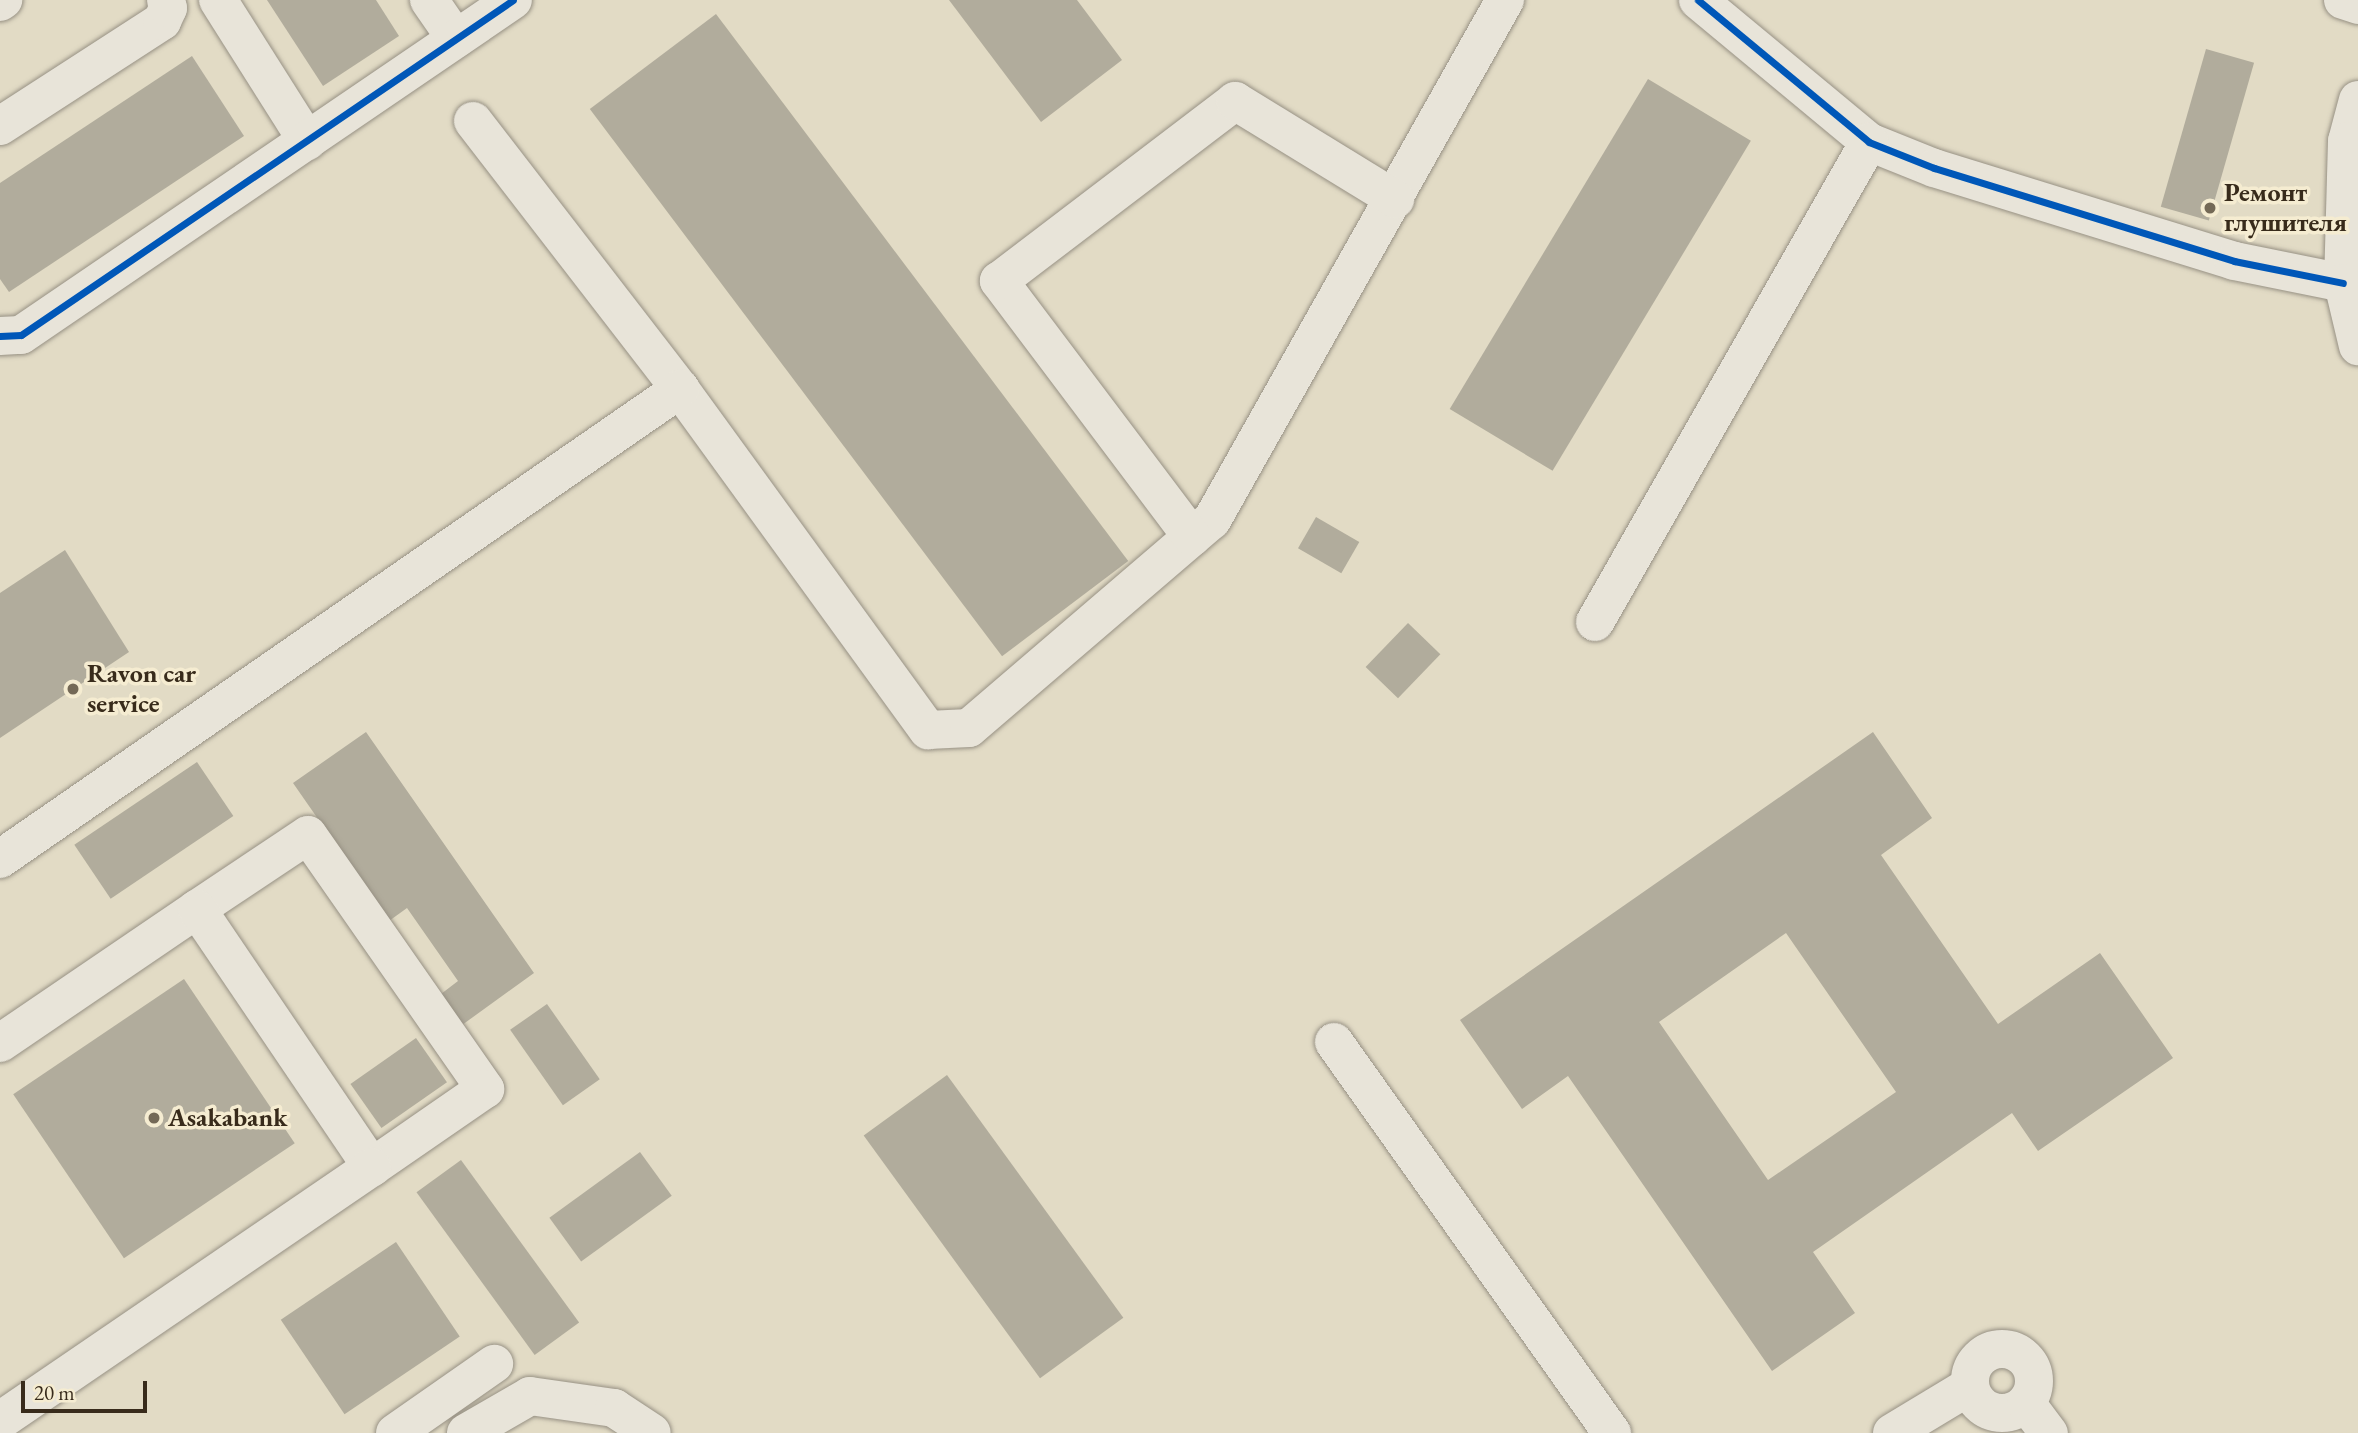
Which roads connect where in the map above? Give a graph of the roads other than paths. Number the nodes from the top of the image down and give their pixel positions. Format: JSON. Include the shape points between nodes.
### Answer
{"nodes":[{"id":1,"x":166,"y":0,"type":"edge"},
{"id":2,"x":218,"y":0,"type":"edge"},
{"id":3,"x":429,"y":0,"type":"edge"},
{"id":4,"x":513,"y":0,"type":"edge"},
{"id":5,"x":1505,"y":0,"type":"edge"},
{"id":6,"x":1698,"y":0,"type":"edge"},
{"id":7,"x":2343,"y":0,"type":"edge"},
{"id":8,"x":2358,"y":5,"type":"edge"},
{"id":9,"x":456,"y":39,"type":"junction"},
{"id":10,"x":2358,"y":100,"type":"edge"},
{"id":11,"x":473,"y":121,"type":"dead end"},
{"id":12,"x":0,"y":126,"type":"edge"},
{"id":13,"x":307,"y":141,"type":"junction"},
{"id":14,"x":1869,"y":142,"type":"junction"},
{"id":15,"x":1395,"y":198,"type":"junction"},
{"id":16,"x":2343,"y":283,"type":"junction"},
{"id":17,"x":0,"y":336,"type":"edge"},
{"id":18,"x":2358,"y":346,"type":"edge"},
{"id":19,"x":680,"y":389,"type":"junction"},
{"id":20,"x":1192,"y":537,"type":"junction"},
{"id":21,"x":1595,"y":622,"type":"dead end"},
{"id":22,"x":0,"y":859,"type":"edge"},
{"id":23,"x":197,"y":909,"type":"junction"},
{"id":24,"x":1334,"y":1042,"type":"dead end"},
{"id":25,"x":0,"y":1043,"type":"edge"},
{"id":26,"x":372,"y":1167,"type":"junction"},
{"id":27,"x":494,"y":1364,"type":"dead end"},
{"id":28,"x":1970,"y":1386,"type":"junction"},
{"id":29,"x":2026,"y":1403,"type":"junction"},
{"id":30,"x":0,"y":1420,"type":"edge"},
{"id":31,"x":395,"y":1433,"type":"edge"},
{"id":32,"x":466,"y":1433,"type":"edge"},
{"id":33,"x":652,"y":1433,"type":"edge"},
{"id":34,"x":1612,"y":1433,"type":"edge"},
{"id":35,"x":1892,"y":1433,"type":"edge"},
{"id":36,"x":2049,"y":1433,"type":"edge"}],
"edges":[{"from":1,"to":12,"type":"street","via":[[162,21]]},
{"from":2,"to":13,"type":"street"},
{"from":3,"to":9,"type":"street"},
{"from":4,"to":9,"type":"street"},
{"from":5,"to":15,"type":"street"},
{"from":6,"to":14,"type":"street"},
{"from":7,"to":8,"type":"street"},
{"from":9,"to":13,"type":"street"},
{"from":10,"to":16,"type":"street","via":[[2347,141]]},
{"from":11,"to":19,"type":"street"},
{"from":13,"to":17,"type":"street","via":[[21,335]]},
{"from":14,"to":16,"type":"street","via":[[1934,168],[2234,261]]},
{"from":14,"to":21,"type":"street"},
{"from":15,"to":20,"type":"street","via":[[1212,520]]},
{"from":15,"to":20,"type":"street","via":[[1235,101],[999,281]]},
{"from":16,"to":18,"type":"street"},
{"from":19,"to":20,"type":"street","via":[[928,730],[969,728]]},
{"from":19,"to":22,"type":"street"},
{"from":23,"to":25,"type":"street"},
{"from":23,"to":26,"type":"street"},
{"from":23,"to":26,"type":"street","via":[[308,835],[485,1089]]},
{"from":24,"to":34,"type":"street"},
{"from":26,"to":30,"type":"street"},
{"from":27,"to":31,"type":"street"},
{"from":28,"to":29,"type":"street","via":[[1980,1403],[1997,1413]]},
{"from":28,"to":29,"type":"street","via":[[1979,1358],[2010,1349],[2020,1353],[2032,1371],[2034,1382]]},
{"from":28,"to":35,"type":"street"},
{"from":29,"to":36,"type":"street"},
{"from":32,"to":33,"type":"street","via":[[530,1396],[614,1408]]}]}
